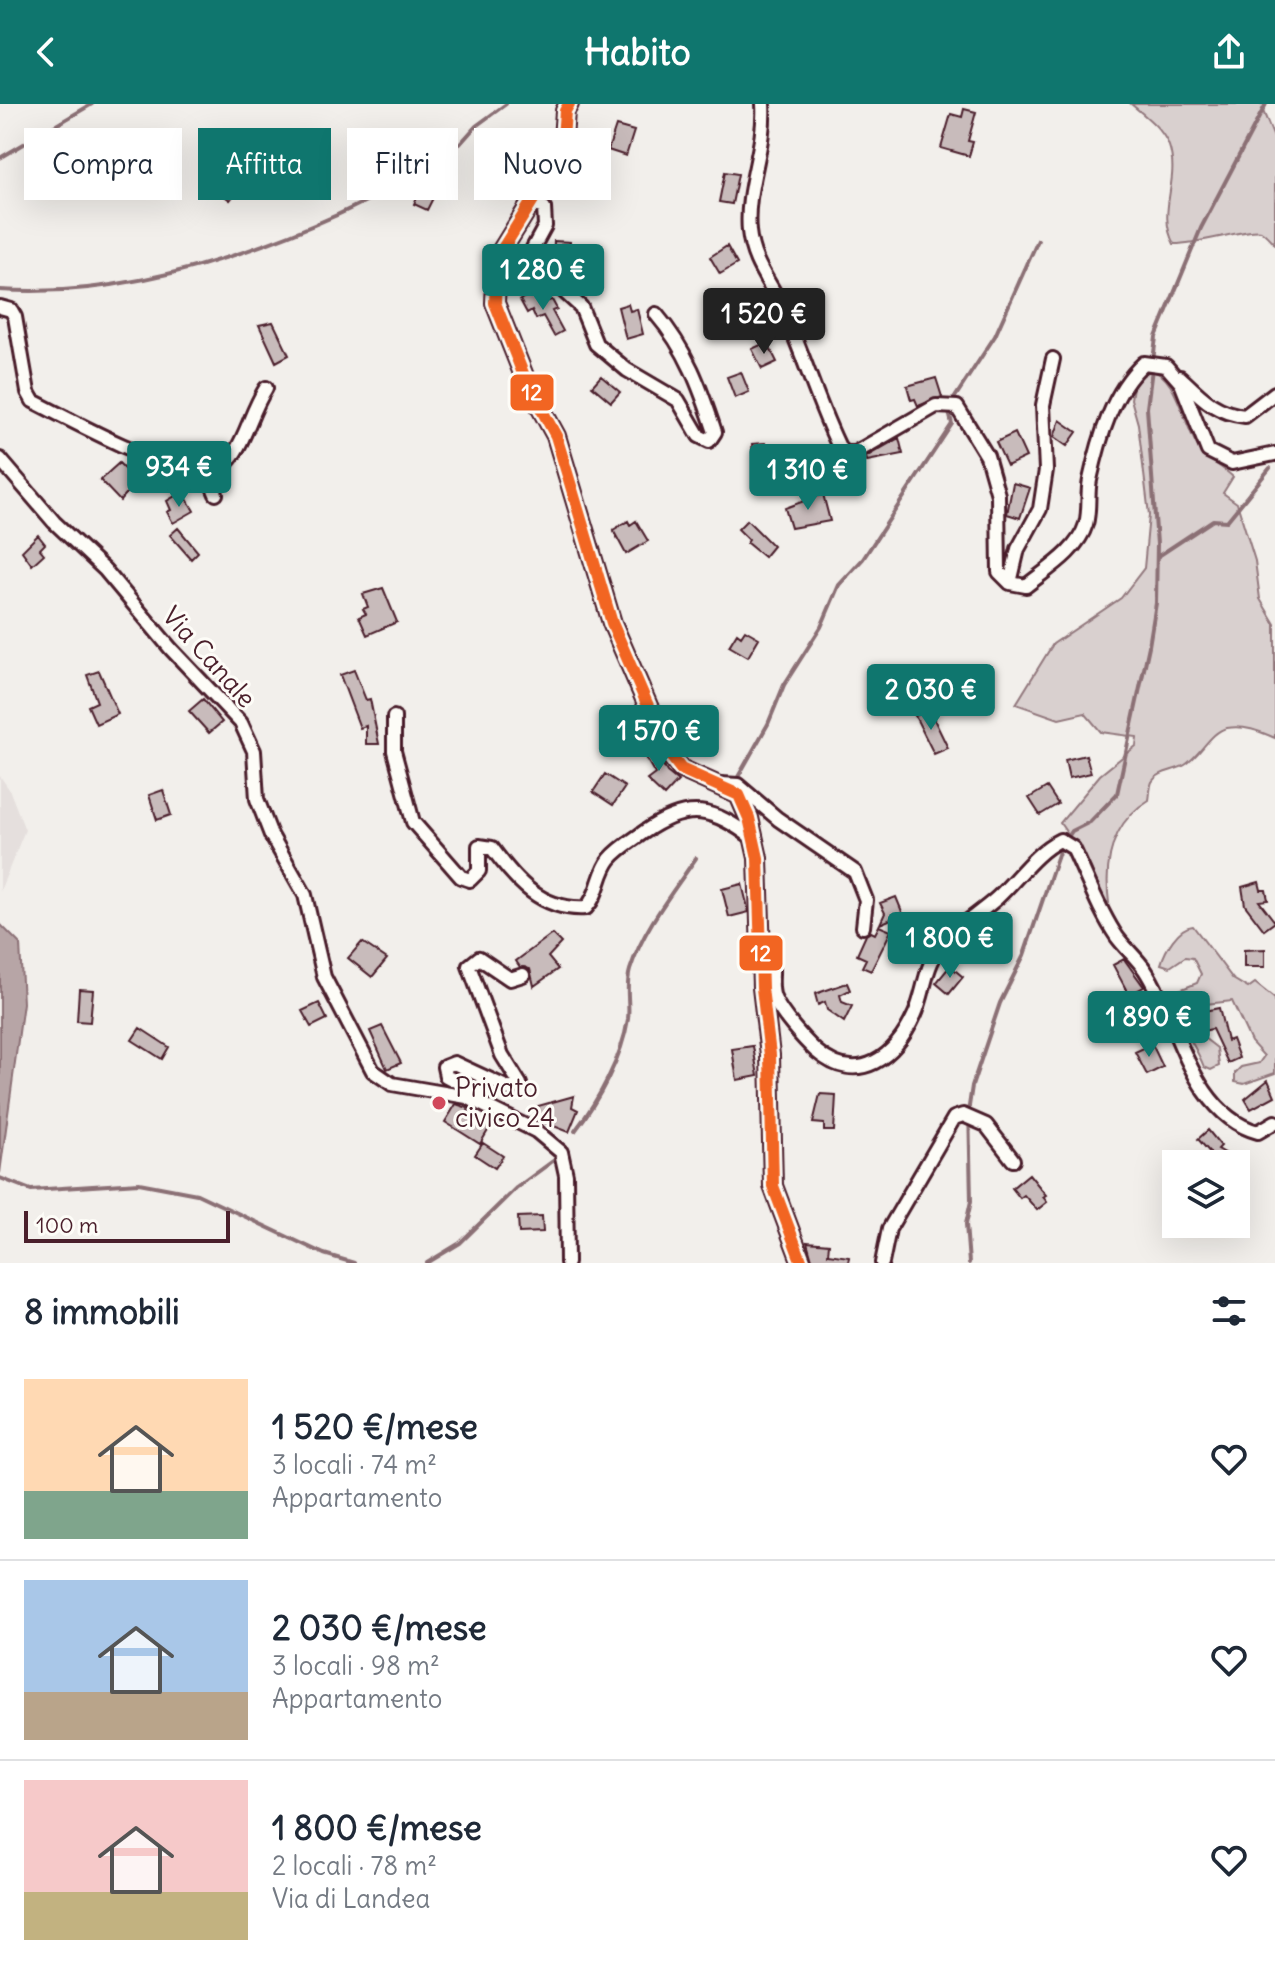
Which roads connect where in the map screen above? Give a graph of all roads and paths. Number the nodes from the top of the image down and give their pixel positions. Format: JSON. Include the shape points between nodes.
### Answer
{"nodes":[{"id":1,"x":569,"y":104,"type":"edge"},
{"id":2,"x":763,"y":104,"type":"edge"},
{"id":3,"x":533,"y":204,"type":"junction"},
{"id":4,"x":0,"y":307,"type":"edge"},
{"id":5,"x":656,"y":314,"type":"dead end"},
{"id":6,"x":1053,"y":359,"type":"dead end"},
{"id":7,"x":1173,"y":374,"type":"junction"},
{"id":8,"x":266,"y":388,"type":"dead end"},
{"id":9,"x":1275,"y":393,"type":"edge"},
{"id":10,"x":1275,"y":454,"type":"edge"},
{"id":11,"x":0,"y":459,"type":"edge"},
{"id":12,"x":209,"y":477,"type":"junction"},
{"id":13,"x":216,"y":494,"type":"dead end"},
{"id":14,"x":1010,"y":583,"type":"junction"},
{"id":15,"x":394,"y":717,"type":"dead end"},
{"id":16,"x":721,"y":784,"type":"junction"},
{"id":17,"x":754,"y":839,"type":"junction"},
{"id":18,"x":863,"y":927,"type":"dead end"},
{"id":19,"x":762,"y":948,"type":"junction"},
{"id":20,"x":523,"y":975,"type":"dead end"},
{"id":21,"x":475,"y":1102,"type":"junction"},
{"id":22,"x":1275,"y":1122,"type":"edge"},
{"id":23,"x":1013,"y":1160,"type":"dead end"},
{"id":24,"x":567,"y":1263,"type":"edge"},
{"id":25,"x":802,"y":1263,"type":"edge"},
{"id":26,"x":882,"y":1263,"type":"edge"}],
"edges":[{"from":1,"to":3,"type":"street","via":[[562,153]]},
{"from":2,"to":14,"type":"street","via":[[764,138],[752,182],[749,228],[754,260],[780,303],[841,451],[853,454],[936,406],[957,407],[987,456],[995,482],[999,572]]},
{"from":3,"to":5,"type":"street","via":[[544,208],[545,226],[533,248],[537,267],[581,307],[596,344],[678,400],[699,436],[709,441],[715,432],[696,375]]},
{"from":3,"to":16,"type":"street","via":[[497,258],[495,303],[526,381],[556,436],[612,623],[668,752],[681,769]]},
{"from":4,"to":12,"type":"street","via":[[15,317],[33,401],[118,445]]},
{"from":6,"to":14,"type":"street","via":[[1043,405],[1046,470],[1040,509],[1018,549]]},
{"from":7,"to":9,"type":"street","via":[[1208,405],[1228,414],[1245,416]]},
{"from":7,"to":10,"type":"street","via":[[1208,451],[1232,463]]},
{"from":7,"to":14,"type":"street","via":[[1166,366],[1144,363],[1125,380],[1089,482],[1086,524],[1068,552],[1026,586]]},
{"from":8,"to":12,"type":"street","via":[[240,449],[225,468]]},
{"from":11,"to":21,"type":"street","name":"Via Canale","via":[[241,723],[254,751],[257,799],[305,895],[324,977],[373,1071],[392,1084]]},
{"from":12,"to":13,"type":"street"},
{"from":15,"to":17,"type":"street","via":[[394,751],[413,822],[461,877],[470,880],[479,871],[479,846],[485,845],[522,885],[550,904],[586,908],[596,897],[609,859],[665,818],[681,812],[715,813]]},
{"from":16,"to":17,"type":"street","via":[[739,795]]},
{"from":16,"to":18,"type":"street","via":[[738,785],[855,872],[866,900]]},
{"from":17,"to":19,"type":"street"},
{"from":19,"to":22,"type":"street","via":[[773,962],[775,999],[817,1052],[850,1068],[872,1066],[892,1051],[915,1014],[935,954],[950,935],[1060,840],[1073,848],[1116,935],[1146,970],[1195,1076],[1243,1128],[1258,1132]]},
{"from":19,"to":25,"type":"street","via":[[773,1186]]},
{"from":20,"to":21,"type":"street","via":[[510,979],[479,958],[469,966],[502,1055],[520,1084],[510,1089],[454,1063],[444,1067],[446,1076],[480,1094]]},
{"from":21,"to":24,"type":"street","name":"Via Canale","via":[[536,1131],[561,1152]]},
{"from":23,"to":26,"type":"street","via":[[986,1125],[963,1115],[954,1118],[889,1229]]}]}
